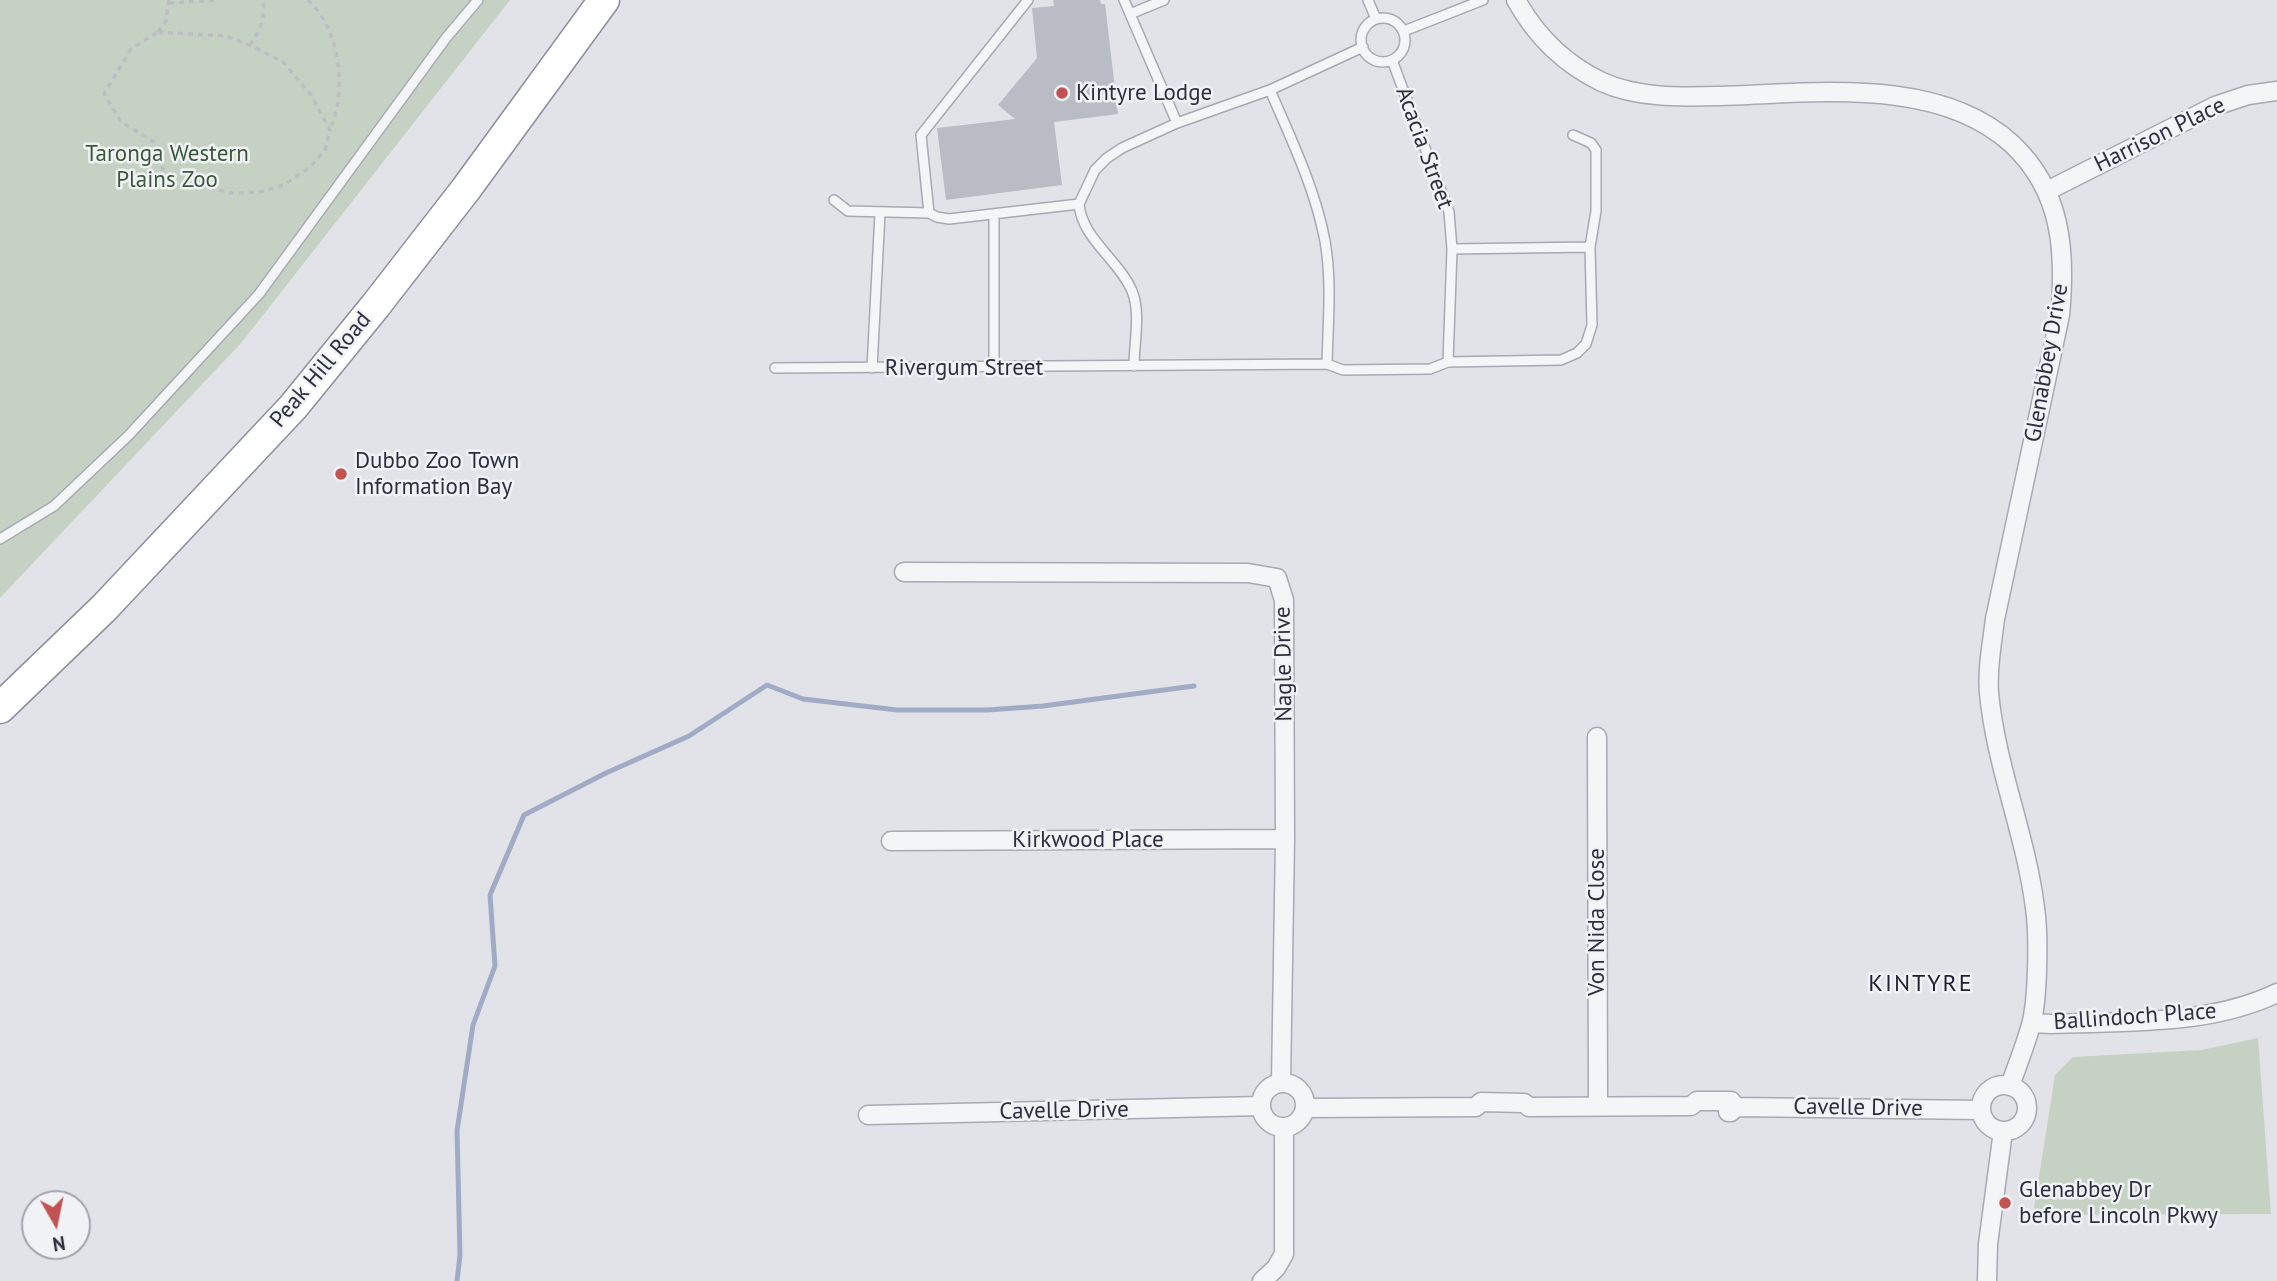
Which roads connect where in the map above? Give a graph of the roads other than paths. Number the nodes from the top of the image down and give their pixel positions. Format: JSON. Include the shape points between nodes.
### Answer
{"nodes":[{"id":1,"x":478,"y":0,"type":"edge"},
{"id":2,"x":604,"y":0,"type":"edge"},
{"id":3,"x":1028,"y":0,"type":"edge"},
{"id":4,"x":1124,"y":0,"type":"edge"},
{"id":5,"x":1164,"y":0,"type":"edge"},
{"id":6,"x":1368,"y":0,"type":"edge"},
{"id":7,"x":1483,"y":0,"type":"edge"},
{"id":8,"x":1516,"y":0,"type":"edge"},
{"id":9,"x":1130,"y":14,"type":"junction"},
{"id":10,"x":1376,"y":19,"type":"junction"},
{"id":11,"x":1404,"y":31,"type":"junction"},
{"id":12,"x":1363,"y":47,"type":"junction"},
{"id":13,"x":1392,"y":60,"type":"junction"},
{"id":14,"x":1270,"y":90,"type":"junction"},
{"id":15,"x":2277,"y":91,"type":"edge"},
{"id":16,"x":1177,"y":123,"type":"junction"},
{"id":17,"x":1573,"y":135,"type":"dead end"},
{"id":18,"x":2047,"y":191,"type":"junction"},
{"id":19,"x":834,"y":200,"type":"dead end"},
{"id":20,"x":1079,"y":204,"type":"junction"},
{"id":21,"x":880,"y":213,"type":"junction"},
{"id":22,"x":929,"y":213,"type":"junction"},
{"id":23,"x":994,"y":215,"type":"junction"},
{"id":24,"x":1590,"y":247,"type":"junction"},
{"id":25,"x":1452,"y":249,"type":"junction"},
{"id":26,"x":1448,"y":362,"type":"junction"},
{"id":27,"x":1327,"y":364,"type":"junction"},
{"id":28,"x":1134,"y":366,"type":"junction"},
{"id":29,"x":775,"y":368,"type":"dead end"},
{"id":30,"x":872,"y":368,"type":"junction"},
{"id":31,"x":994,"y":368,"type":"junction"},
{"id":32,"x":0,"y":539,"type":"edge"},
{"id":33,"x":904,"y":572,"type":"dead end"},
{"id":34,"x":0,"y":708,"type":"edge"},
{"id":35,"x":1597,"y":737,"type":"dead end"},
{"id":36,"x":1285,"y":839,"type":"junction"},
{"id":37,"x":891,"y":841,"type":"dead end"},
{"id":38,"x":2277,"y":993,"type":"edge"},
{"id":39,"x":2032,"y":1023,"type":"junction"},
{"id":40,"x":1281,"y":1083,"type":"junction"},
{"id":41,"x":2010,"y":1086,"type":"junction"},
{"id":42,"x":1261,"y":1106,"type":"junction"},
{"id":43,"x":1598,"y":1106,"type":"junction"},
{"id":44,"x":1306,"y":1108,"type":"junction"},
{"id":45,"x":1981,"y":1110,"type":"junction"},
{"id":46,"x":867,"y":1115,"type":"dead end"},
{"id":47,"x":1284,"y":1128,"type":"junction"},
{"id":48,"x":2003,"y":1131,"type":"junction"},
{"id":49,"x":1262,"y":1281,"type":"edge"},
{"id":50,"x":1987,"y":1281,"type":"edge"}],
"edges":[{"from":1,"to":32,"type":"lane","via":[[259,294],[120,444],[54,506]]},
{"from":2,"to":34,"type":"highway","name":"Peak Hill Road","via":[[466,189],[293,407],[104,608]]},
{"from":3,"to":22,"type":"lane","via":[[921,135]]},
{"from":4,"to":9,"type":"lane"},
{"from":5,"to":9,"type":"lane"},
{"from":6,"to":10,"type":"lane"},
{"from":7,"to":11,"type":"lane"},
{"from":8,"to":18,"type":"street","name":"Glenabbey Drive","via":[[1530,24],[1562,59],[1604,83],[1683,97],[1905,96],[1954,109],[1994,128],[2025,157]]},
{"from":9,"to":16,"type":"lane"},
{"from":10,"to":11,"type":"lane","via":[[1389,19]]},
{"from":10,"to":12,"type":"lane","via":[[1362,34]]},
{"from":11,"to":13,"type":"lane","via":[[1405,45]]},
{"from":12,"to":13,"type":"lane","via":[[1371,58]]},
{"from":12,"to":14,"type":"lane"},
{"from":13,"to":25,"type":"lane","name":"Acacia Street","via":[[1446,197]]},
{"from":14,"to":16,"type":"lane"},
{"from":14,"to":27,"type":"lane","via":[[1313,192],[1325,241]]},
{"from":15,"to":18,"type":"street","name":"Harrison Place","via":[[2216,106]]},
{"from":16,"to":20,"type":"lane","via":[[1107,158]]},
{"from":17,"to":24,"type":"lane","via":[[1596,150],[1596,211]]},
{"from":18,"to":39,"type":"street","name":"Glenabbey Drive","via":[[2060,233],[2064,274],[2060,315],[1989,659],[1997,750],[2036,911]]},
{"from":19,"to":21,"type":"lane","via":[[848,211]]},
{"from":20,"to":23,"type":"lane"},
{"from":20,"to":28,"type":"lane","via":[[1080,219],[1131,289],[1136,304]]},
{"from":21,"to":22,"type":"lane"},
{"from":21,"to":30,"type":"lane"},
{"from":22,"to":23,"type":"lane","via":[[949,219]]},
{"from":23,"to":31,"type":"lane"},
{"from":24,"to":25,"type":"lane"},
{"from":24,"to":26,"type":"lane","name":"Rivergum Street","via":[[1592,325],[1577,354],[1561,360]]},
{"from":25,"to":26,"type":"lane","name":"Acacia Street"},
{"from":26,"to":27,"type":"lane","name":"Rivergum Street","via":[[1430,369],[1343,370]]},
{"from":27,"to":28,"type":"lane","name":"Rivergum Street"},
{"from":28,"to":31,"type":"lane","name":"Rivergum Street"},
{"from":29,"to":30,"type":"lane","name":"Rivergum Street"},
{"from":30,"to":31,"type":"lane","name":"Rivergum Street"},
{"from":33,"to":36,"type":"street","name":"Nagle Drive","via":[[1248,573],[1276,578],[1284,600]]},
{"from":35,"to":43,"type":"street","name":"Von Nida Close"},
{"from":36,"to":37,"type":"street","name":"Kirkwood Place"},
{"from":36,"to":40,"type":"street","name":"Nagle Drive"},
{"from":38,"to":39,"type":"street","name":"Ballindoch Place","via":[[2249,1006],[2192,1017]]},
{"from":39,"to":41,"type":"street","name":"Glenabbey Drive"},
{"from":40,"to":42,"type":"street","via":[[1264,1093]]},
{"from":40,"to":44,"type":"street","via":[[1299,1089]]},
{"from":41,"to":45,"type":"street","via":[[1990,1091]]},
{"from":41,"to":48,"type":"street","via":[[2022,1095],[2026,1116],[2017,1127]]},
{"from":42,"to":46,"type":"street","name":"Cavelle Drive"},
{"from":42,"to":47,"type":"street","via":[[1265,1119]]},
{"from":43,"to":44,"type":"street","name":"Cavelle Drive","via":[[1481,1102],[1476,1107]]},
{"from":43,"to":45,"type":"street","name":"Cavelle Drive","via":[[1691,1106],[1695,1111],[1731,1112],[1736,1107]]},
{"from":44,"to":47,"type":"street","via":[[1296,1124]]},
{"from":45,"to":48,"type":"street","via":[[1990,1126]]},
{"from":47,"to":49,"type":"street","via":[[1284,1254]]},
{"from":48,"to":50,"type":"street"}]}
